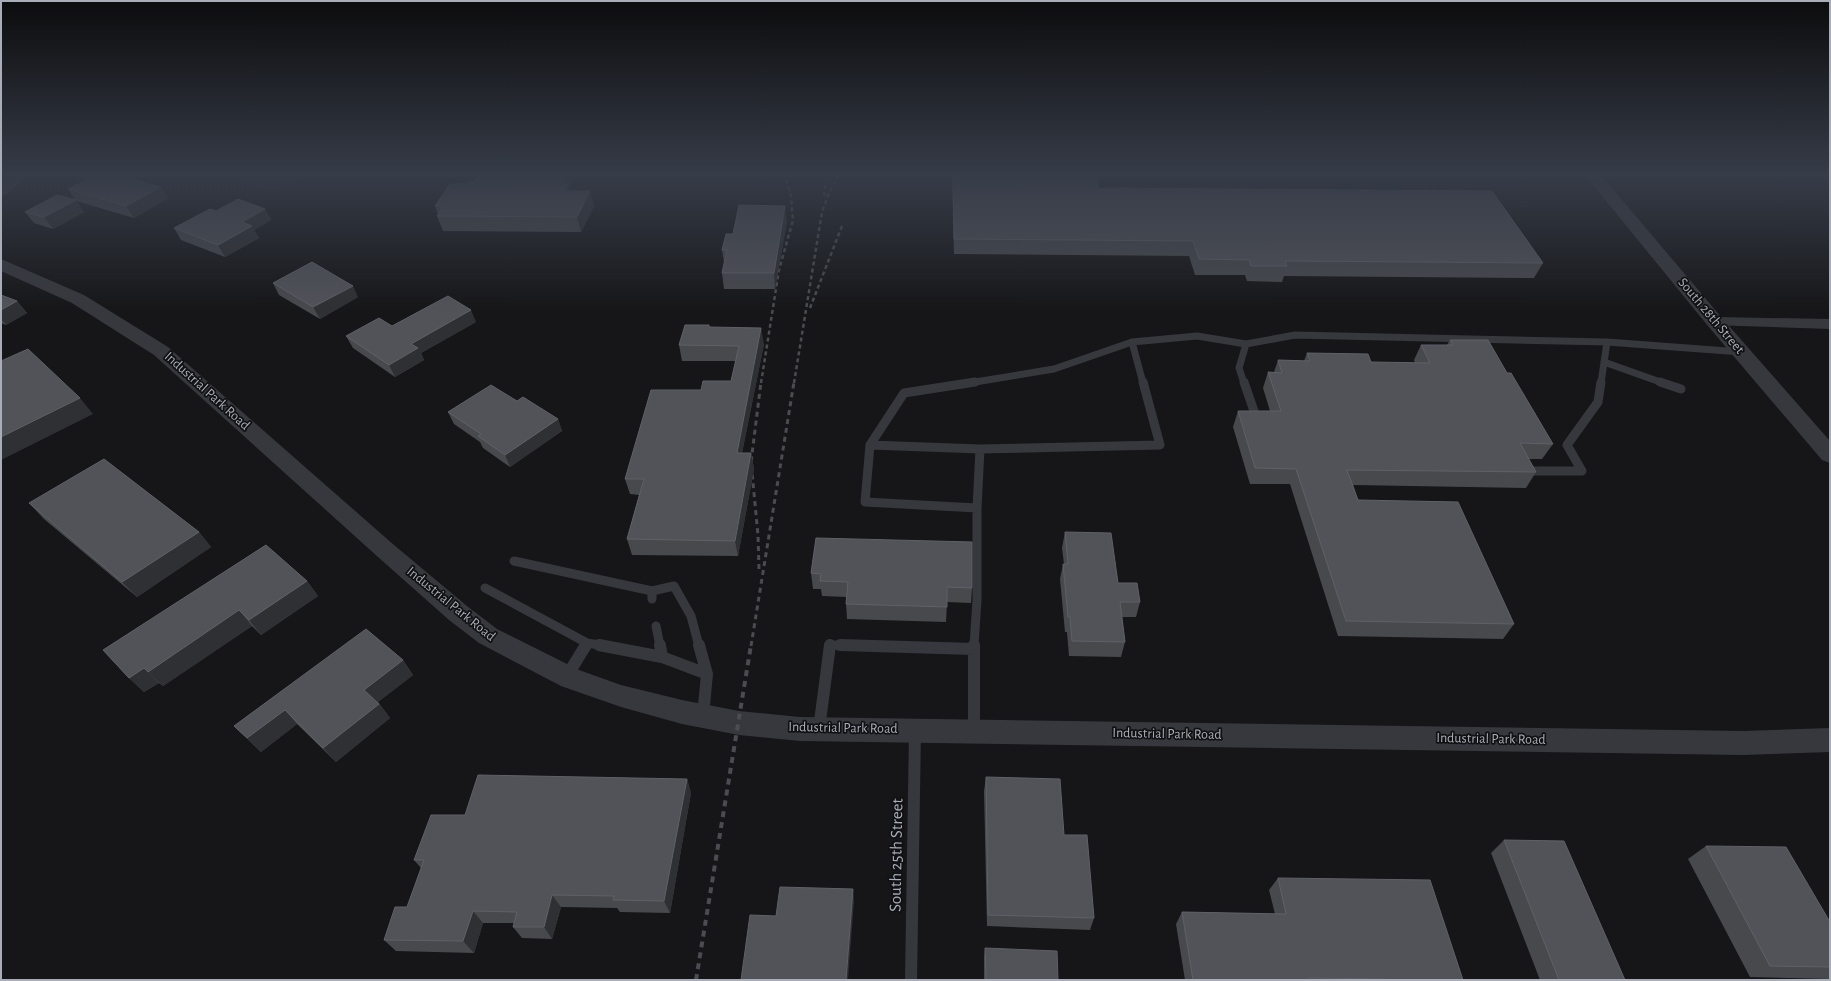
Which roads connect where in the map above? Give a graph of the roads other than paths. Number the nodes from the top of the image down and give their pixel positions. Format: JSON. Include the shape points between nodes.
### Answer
{"nodes":[{"id":1,"x":1631,"y":221,"type":"edge"},
{"id":2,"x":1,"y":264,"type":"edge"},
{"id":3,"x":1715,"y":322,"type":"junction"},
{"id":4,"x":1830,"y":324,"type":"edge"},
{"id":5,"x":1132,"y":342,"type":"junction"},
{"id":6,"x":1607,"y":342,"type":"junction"},
{"id":7,"x":1246,"y":344,"type":"junction"},
{"id":8,"x":1741,"y":352,"type":"junction"},
{"id":9,"x":1604,"y":362,"type":"junction"},
{"id":10,"x":1681,"y":389,"type":"dead end"},
{"id":11,"x":1256,"y":417,"type":"edge"},
{"id":12,"x":870,"y":445,"type":"junction"},
{"id":13,"x":980,"y":449,"type":"junction"},
{"id":14,"x":1830,"y":456,"type":"edge"},
{"id":15,"x":1525,"y":470,"type":"edge"},
{"id":16,"x":977,"y":508,"type":"junction"},
{"id":17,"x":514,"y":561,"type":"dead end"},
{"id":18,"x":485,"y":588,"type":"dead end"},
{"id":19,"x":656,"y":626,"type":"dead end"},
{"id":20,"x":587,"y":643,"type":"junction"},
{"id":21,"x":974,"y":649,"type":"junction"},
{"id":22,"x":662,"y":657,"type":"junction"},
{"id":23,"x":707,"y":674,"type":"junction"},
{"id":24,"x":567,"y":676,"type":"junction"},
{"id":25,"x":703,"y":716,"type":"junction"},
{"id":26,"x":819,"y":729,"type":"junction"},
{"id":27,"x":915,"y":730,"type":"junction"},
{"id":28,"x":974,"y":731,"type":"junction"},
{"id":29,"x":1830,"y":740,"type":"edge"},
{"id":30,"x":910,"y":980,"type":"edge"}],
"edges":[{"from":1,"to":3,"type":"street","name":"South 28th Street"},
{"from":2,"to":24,"type":"street","name":"Industrial Park Road","via":[[78,299],[161,351],[458,613],[488,636]]},
{"from":3,"to":4,"type":"street"},
{"from":3,"to":8,"type":"street","name":"South 28th Street"},
{"from":5,"to":7,"type":"lane","via":[[1197,336]]},
{"from":5,"to":12,"type":"lane","via":[[1054,369],[904,393]]},
{"from":5,"to":13,"type":"lane","via":[[1160,445]]},
{"from":6,"to":7,"type":"lane","via":[[1295,335]]},
{"from":6,"to":8,"type":"lane"},
{"from":6,"to":9,"type":"lane"},
{"from":7,"to":11,"type":"lane","via":[[1239,368]]},
{"from":8,"to":14,"type":"street","name":"South 28th Street"},
{"from":9,"to":10,"type":"lane"},
{"from":9,"to":15,"type":"lane","via":[[1598,402],[1567,445],[1582,471]]},
{"from":12,"to":13,"type":"lane"},
{"from":12,"to":16,"type":"lane","via":[[864,502]]},
{"from":13,"to":16,"type":"lane"},
{"from":16,"to":21,"type":"lane"},
{"from":17,"to":23,"type":"lane","via":[[652,595],[674,586],[691,616]]},
{"from":18,"to":20,"type":"lane"},
{"from":19,"to":22,"type":"lane"},
{"from":20,"to":22,"type":"lane"},
{"from":20,"to":24,"type":"lane"},
{"from":21,"to":26,"type":"lane","via":[[830,645]]},
{"from":21,"to":28,"type":"lane"},
{"from":22,"to":23,"type":"lane"},
{"from":23,"to":25,"type":"lane"},
{"from":24,"to":25,"type":"street","name":"Industrial Park Road","via":[[621,696]]},
{"from":25,"to":26,"type":"street","name":"Industrial Park Road","via":[[739,723]]},
{"from":26,"to":27,"type":"street","name":"Industrial Park Road"},
{"from":27,"to":28,"type":"street","name":"Industrial Park Road"},
{"from":27,"to":30,"type":"lane","name":"South 25th Street"},
{"from":28,"to":29,"type":"street","name":"Industrial Park Road","via":[[1743,743]]}]}
